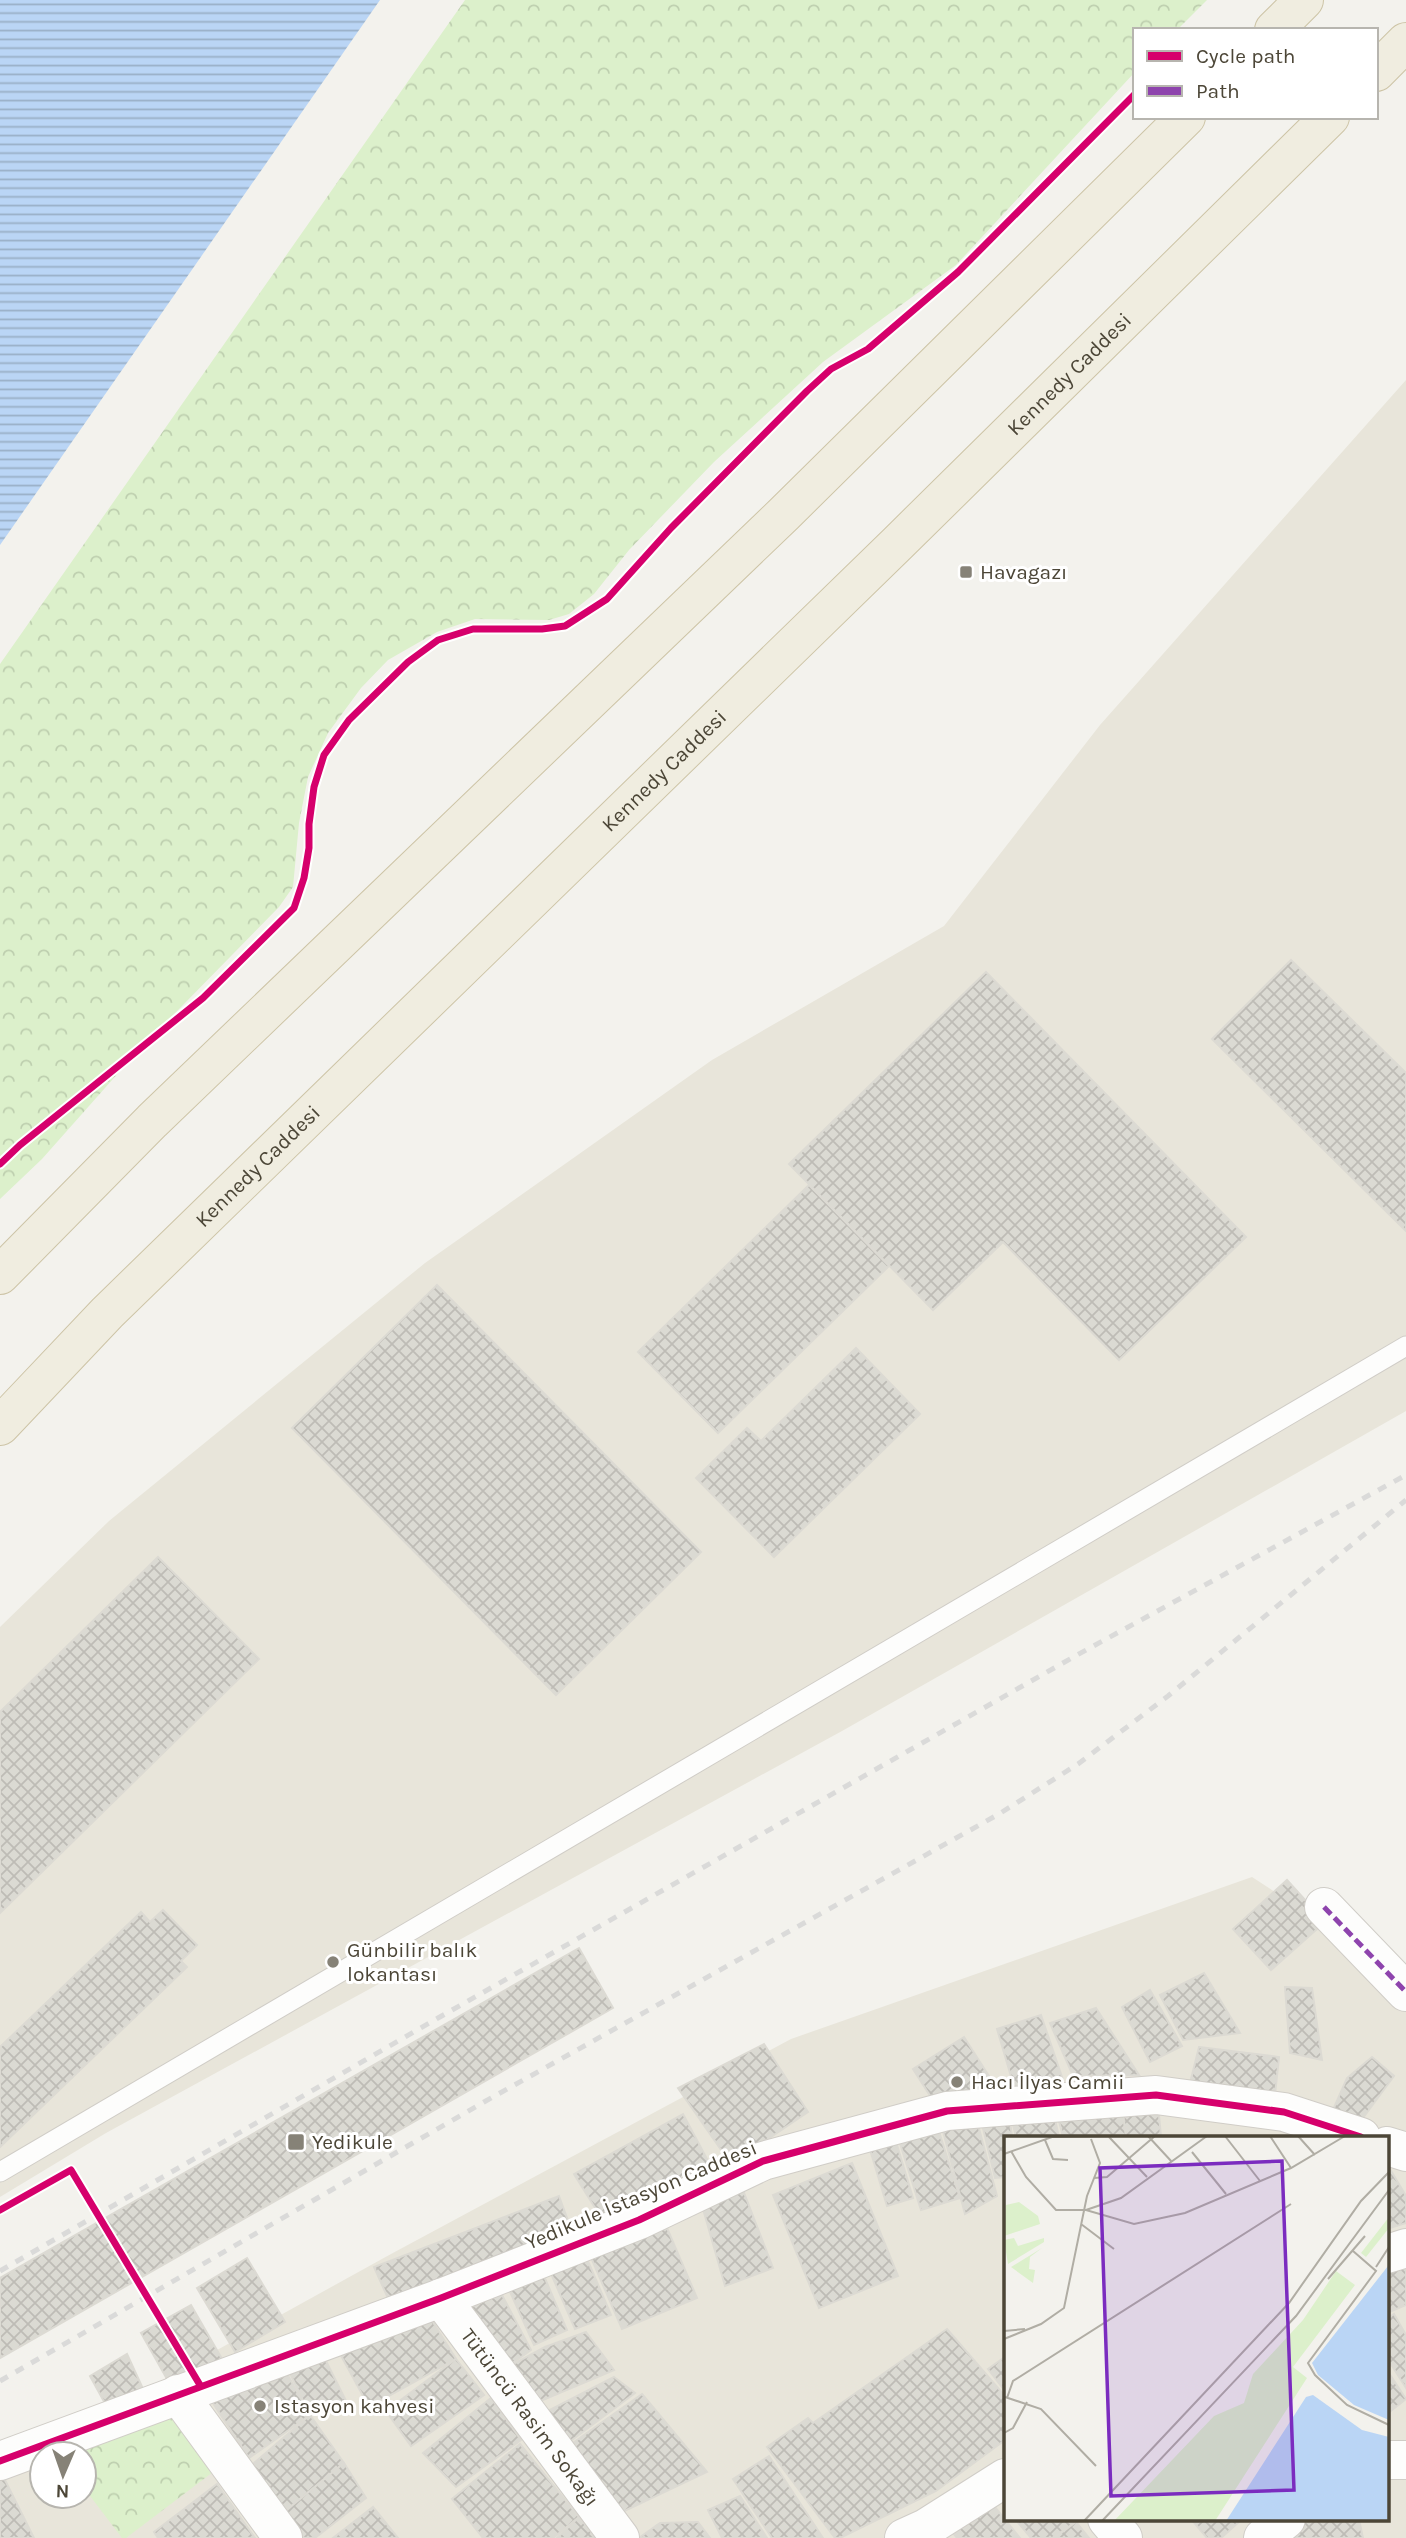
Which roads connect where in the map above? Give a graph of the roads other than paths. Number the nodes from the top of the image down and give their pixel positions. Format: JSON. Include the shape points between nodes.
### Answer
{"nodes":[{"id":1,"x":1304,"y":0,"type":"edge"},
{"id":2,"x":1276,"y":28,"type":"edge"},
{"id":3,"x":1406,"y":42,"type":"edge"},
{"id":4,"x":1378,"y":70,"type":"edge"},
{"id":5,"x":1183,"y":119,"type":"edge"},
{"id":6,"x":1328,"y":119,"type":"edge"},
{"id":7,"x":0,"y":1275,"type":"edge"},
{"id":8,"x":1406,"y":1346,"type":"edge"},
{"id":9,"x":0,"y":1426,"type":"edge"},
{"id":10,"x":1324,"y":1907,"type":"dead end"},
{"id":11,"x":1406,"y":1992,"type":"edge"},
{"id":12,"x":1359,"y":2136,"type":"edge"},
{"id":13,"x":1388,"y":2146,"type":"edge"},
{"id":14,"x":1406,"y":2152,"type":"edge"},
{"id":15,"x":0,"y":2172,"type":"edge"},
{"id":16,"x":1406,"y":2248,"type":"edge"},
{"id":17,"x":1388,"y":2254,"type":"edge"},
{"id":18,"x":441,"y":2298,"type":"junction"},
{"id":19,"x":178,"y":2394,"type":"junction"},
{"id":20,"x":1388,"y":2460,"type":"edge"},
{"id":21,"x":1406,"y":2460,"type":"edge"},
{"id":22,"x":0,"y":2461,"type":"edge"},
{"id":23,"x":1004,"y":2479,"type":"edge"},
{"id":24,"x":1108,"y":2520,"type":"edge"},
{"id":25,"x":1285,"y":2520,"type":"edge"},
{"id":26,"x":283,"y":2538,"type":"edge"},
{"id":27,"x":620,"y":2538,"type":"edge"},
{"id":28,"x":904,"y":2538,"type":"edge"},
{"id":29,"x":1123,"y":2538,"type":"edge"},
{"id":30,"x":1263,"y":2538,"type":"edge"}],
"edges":[{"from":1,"to":2,"type":"highway"},
{"from":3,"to":4,"type":"highway"},
{"from":5,"to":7,"type":"highway","via":[[784,514],[152,1121]]},
{"from":6,"to":9,"type":"highway","name":"Kennedy Caddesi","via":[[107,1313]]},
{"from":8,"to":15,"type":"lane"},
{"from":10,"to":11,"type":"street"},
{"from":12,"to":18,"type":"street","name":"Yedikule İstasyon Caddesi","via":[[1284,2112],[1156,2095],[947,2111],[763,2161],[639,2220]]},
{"from":13,"to":14,"type":"street"},
{"from":16,"to":17,"type":"street"},
{"from":18,"to":19,"type":"street","name":"Yedikule İstasyon Caddesi"},
{"from":18,"to":27,"type":"street","name":"Tütüncü Rasim Sokağı"},
{"from":19,"to":22,"type":"street","name":"Yedikule İstasyon Caddesi"},
{"from":19,"to":26,"type":"street"},
{"from":20,"to":21,"type":"street"},
{"from":23,"to":28,"type":"street"},
{"from":24,"to":29,"type":"street"},
{"from":25,"to":30,"type":"street"}]}
